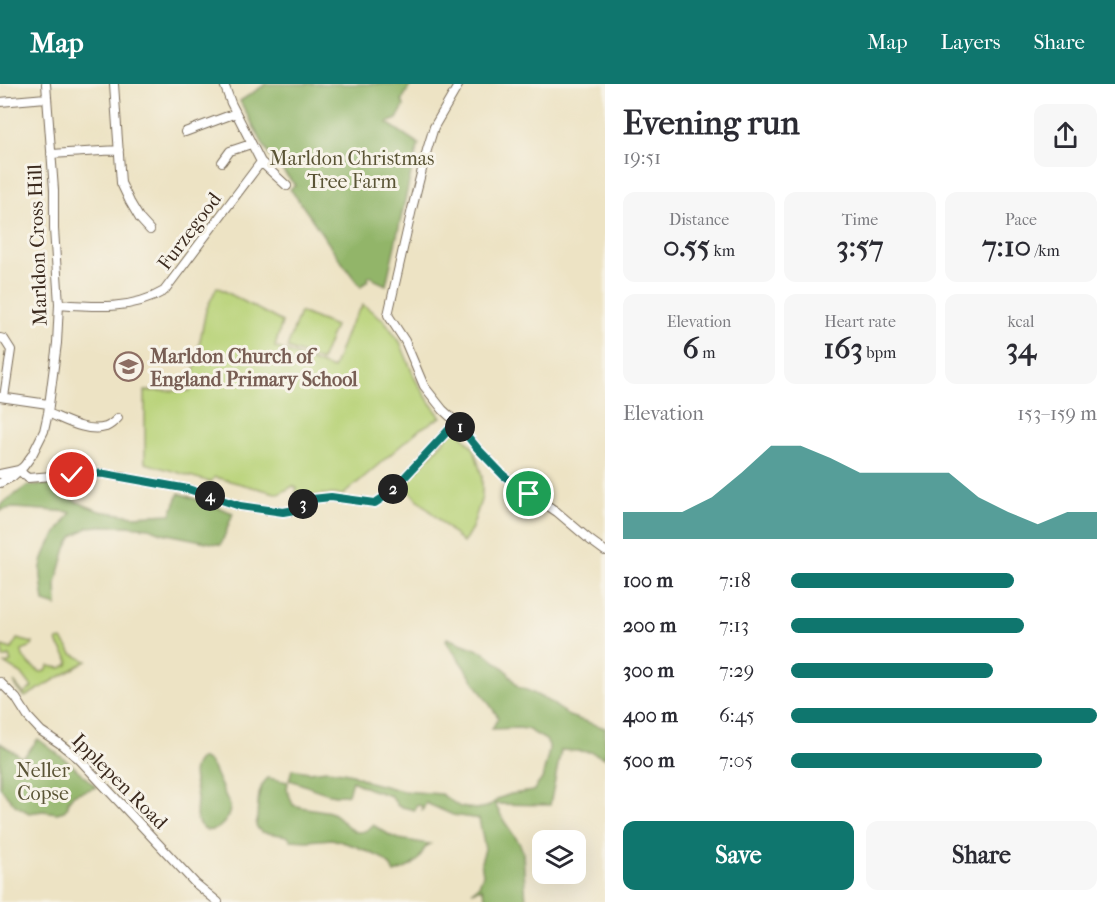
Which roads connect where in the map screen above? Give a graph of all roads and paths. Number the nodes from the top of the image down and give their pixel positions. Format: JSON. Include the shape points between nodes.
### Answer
{"nodes":[{"id":1,"x":46,"y":84,"type":"edge"},
{"id":2,"x":114,"y":84,"type":"edge"},
{"id":3,"x":224,"y":84,"type":"edge"},
{"id":4,"x":459,"y":84,"type":"edge"},
{"id":5,"x":46,"y":98,"type":"junction"},
{"id":6,"x":0,"y":102,"type":"edge"},
{"id":7,"x":236,"y":113,"type":"junction"},
{"id":8,"x":185,"y":132,"type":"dead end"},
{"id":9,"x":252,"y":144,"type":"junction"},
{"id":10,"x":119,"y":150,"type":"junction"},
{"id":11,"x":51,"y":154,"type":"junction"},
{"id":12,"x":222,"y":162,"type":"dead end"},
{"id":13,"x":261,"y":162,"type":"junction"},
{"id":14,"x":287,"y":186,"type":"dead end"},
{"id":15,"x":150,"y":230,"type":"dead end"},
{"id":16,"x":59,"y":304,"type":"junction"},
{"id":17,"x":0,"y":338,"type":"edge"},
{"id":18,"x":2,"y":397,"type":"edge"},
{"id":19,"x":48,"y":404,"type":"junction"},
{"id":20,"x":48,"y":413,"type":"junction"},
{"id":21,"x":118,"y":418,"type":"dead end"},
{"id":22,"x":456,"y":422,"type":"junction"},
{"id":23,"x":20,"y":469,"type":"junction"},
{"id":24,"x":0,"y":474,"type":"edge"},
{"id":25,"x":0,"y":483,"type":"edge"},
{"id":26,"x":605,"y":550,"type":"edge"},
{"id":27,"x":0,"y":682,"type":"edge"},
{"id":28,"x":218,"y":902,"type":"edge"}],
"edges":[{"from":1,"to":5,"type":"street","name":"Marldon Cross Hill"},
{"from":2,"to":10,"type":"street"},
{"from":3,"to":7,"type":"street"},
{"from":4,"to":22,"type":"street","via":[[434,126],[388,315],[405,341],[424,386]]},
{"from":5,"to":6,"type":"street"},
{"from":5,"to":11,"type":"street","name":"Marldon Cross Hill"},
{"from":7,"to":8,"type":"street"},
{"from":7,"to":9,"type":"street"},
{"from":9,"to":12,"type":"street","via":[[230,151]]},
{"from":9,"to":13,"type":"street"},
{"from":10,"to":11,"type":"street"},
{"from":10,"to":15,"type":"street","via":[[121,183],[129,202]]},
{"from":11,"to":16,"type":"street","name":"Marldon Cross Hill"},
{"from":13,"to":14,"type":"street"},
{"from":13,"to":16,"type":"street","name":"Furzegood","via":[[164,291],[148,299],[110,307]]},
{"from":16,"to":19,"type":"street","name":"Marldon Cross Hill"},
{"from":17,"to":18,"type":"street","via":[[11,350]]},
{"from":18,"to":19,"type":"street"},
{"from":19,"to":20,"type":"street","name":"Marldon Cross Hill"},
{"from":20,"to":21,"type":"street","via":[[98,429]]},
{"from":20,"to":23,"type":"street","name":"Marldon Cross Hill","via":[[32,455]]},
{"from":22,"to":23,"type":"street","via":[[390,493],[375,503],[331,497],[312,499],[295,510],[283,512],[240,506],[188,489],[105,474],[28,478]]},
{"from":22,"to":26,"type":"street","via":[[504,476]]},
{"from":23,"to":24,"type":"street"},
{"from":23,"to":25,"type":"street"},
{"from":27,"to":28,"type":"street","name":"Ipplepen Road","via":[[41,731],[80,759],[195,883]]}]}
